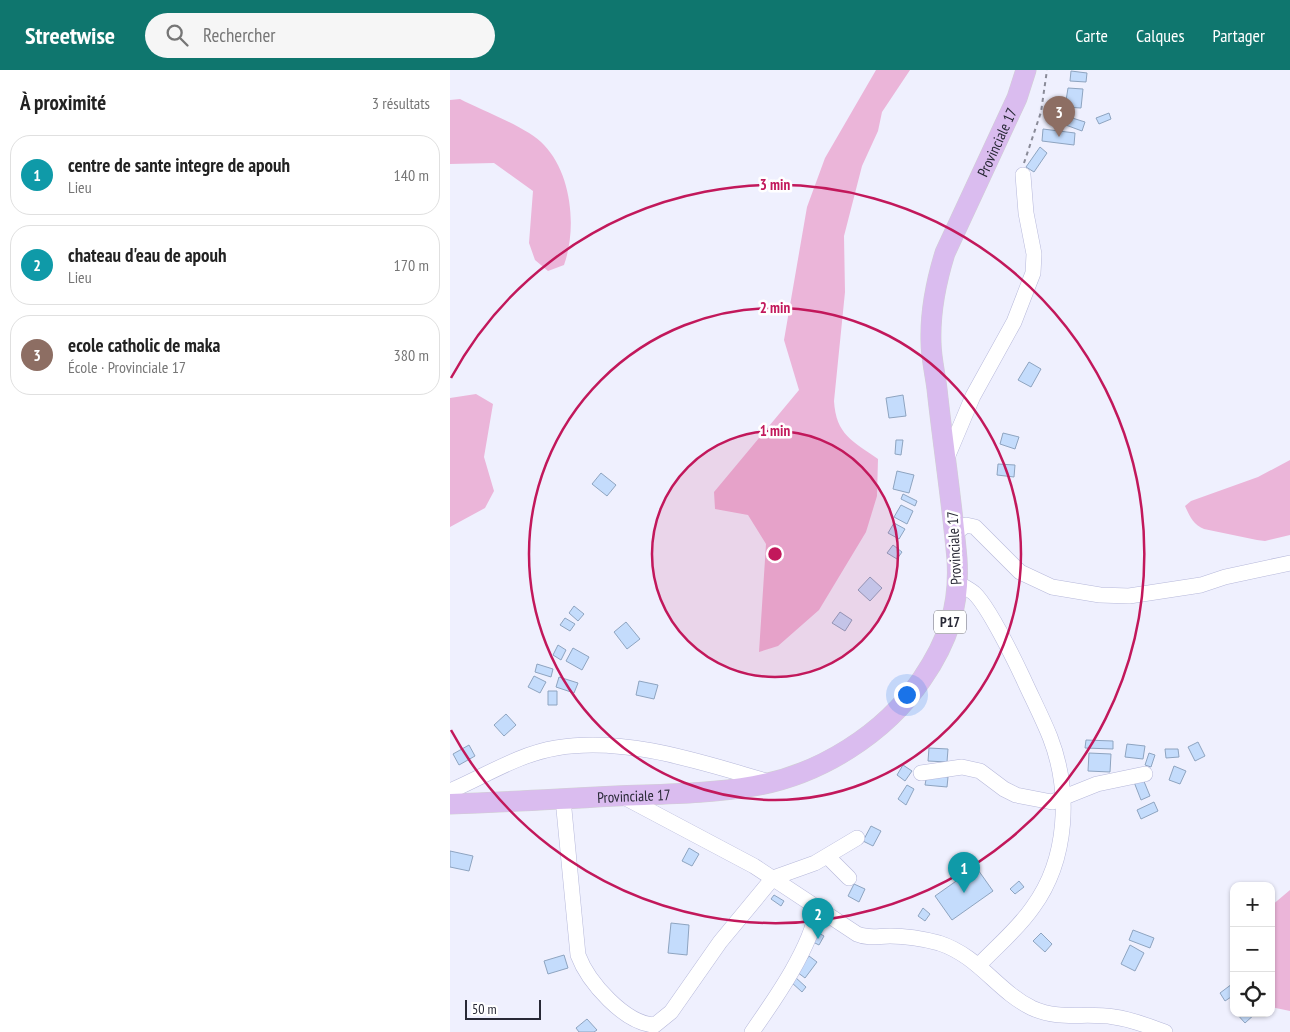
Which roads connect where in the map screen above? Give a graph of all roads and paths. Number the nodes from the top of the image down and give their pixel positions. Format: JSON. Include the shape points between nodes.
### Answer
{"nodes":[{"id":1,"x":1026,"y":70,"type":"edge"},
{"id":2,"x":1047,"y":70,"type":"edge"},
{"id":3,"x":1022,"y":175,"type":"joint"},
{"id":4,"x":946,"y":460,"type":"junction"},
{"id":5,"x":954,"y":534,"type":"junction"},
{"id":6,"x":1290,"y":563,"type":"edge"},
{"id":7,"x":958,"y":583,"type":"junction"},
{"id":8,"x":921,"y":773,"type":"dead end"},
{"id":9,"x":1145,"y":774,"type":"dead end"},
{"id":10,"x":772,"y":782,"type":"junction"},
{"id":11,"x":450,"y":791,"type":"edge"},
{"id":12,"x":622,"y":796,"type":"junction"},
{"id":13,"x":563,"y":799,"type":"junction"},
{"id":14,"x":1063,"y":799,"type":"junction"},
{"id":15,"x":450,"y":804,"type":"edge"},
{"id":16,"x":857,"y":838,"type":"dead end"},
{"id":17,"x":828,"y":857,"type":"junction"},
{"id":18,"x":773,"y":878,"type":"junction"},
{"id":19,"x":849,"y":878,"type":"dead end"},
{"id":20,"x":817,"y":909,"type":"junction"},
{"id":21,"x":979,"y":965,"type":"junction"},
{"id":22,"x":752,"y":1032,"type":"edge"},
{"id":23,"x":1165,"y":1032,"type":"edge"}],
"edges":[{"from":1,"to":4,"type":"main road","name":"Provinciale 17","number":"P17","via":[[1017,98],[945,253],[937,278],[931,343]]},
{"from":2,"to":3,"type":"path","via":[[1041,112]]},
{"from":3,"to":4,"type":"street","via":[[1034,254],[1033,273],[1014,322],[980,382]]},
{"from":4,"to":5,"type":"main road","name":"Provinciale 17","number":"P17"},
{"from":5,"to":6,"type":"street","via":[[966,525],[975,527],[1020,572],[1052,587],[1100,595],[1129,596],[1201,585],[1225,576]]},
{"from":5,"to":7,"type":"main road","name":"Provinciale 17","number":"P17"},
{"from":7,"to":10,"type":"main road","name":"Provinciale 17","number":"P17","via":[[944,643],[916,689],[873,730],[828,761]]},
{"from":7,"to":14,"type":"street","via":[[980,601],[1016,664],[1050,738],[1058,763]]},
{"from":8,"to":14,"type":"street","via":[[962,767],[980,771],[1016,794],[1052,802]]},
{"from":9,"to":14,"type":"street","via":[[1098,784]]},
{"from":10,"to":11,"type":"street","via":[[691,759],[633,749],[579,746],[555,748],[523,757]]},
{"from":10,"to":12,"type":"main road","name":"Provinciale 17","number":"P17","via":[[739,789]]},
{"from":12,"to":13,"type":"main road","name":"Provinciale 17","number":"P17"},
{"from":12,"to":18,"type":"street"},
{"from":13,"to":15,"type":"main road","name":"Provinciale 17","number":"P17"},
{"from":13,"to":18,"type":"street","via":[[578,955],[597,986],[641,1023],[655,1025],[670,1012],[720,942]]},
{"from":14,"to":21,"type":"street","via":[[1062,836],[1042,894],[1028,914]]},
{"from":16,"to":17,"type":"street"},
{"from":17,"to":18,"type":"street","via":[[804,869]]},
{"from":17,"to":19,"type":"street"},
{"from":18,"to":20,"type":"street"},
{"from":20,"to":21,"type":"street","via":[[863,936],[930,941],[962,953]]},
{"from":20,"to":22,"type":"street","via":[[812,928],[781,988]]},
{"from":21,"to":23,"type":"street","via":[[1033,1008],[1067,1017],[1114,1017]]}]}
